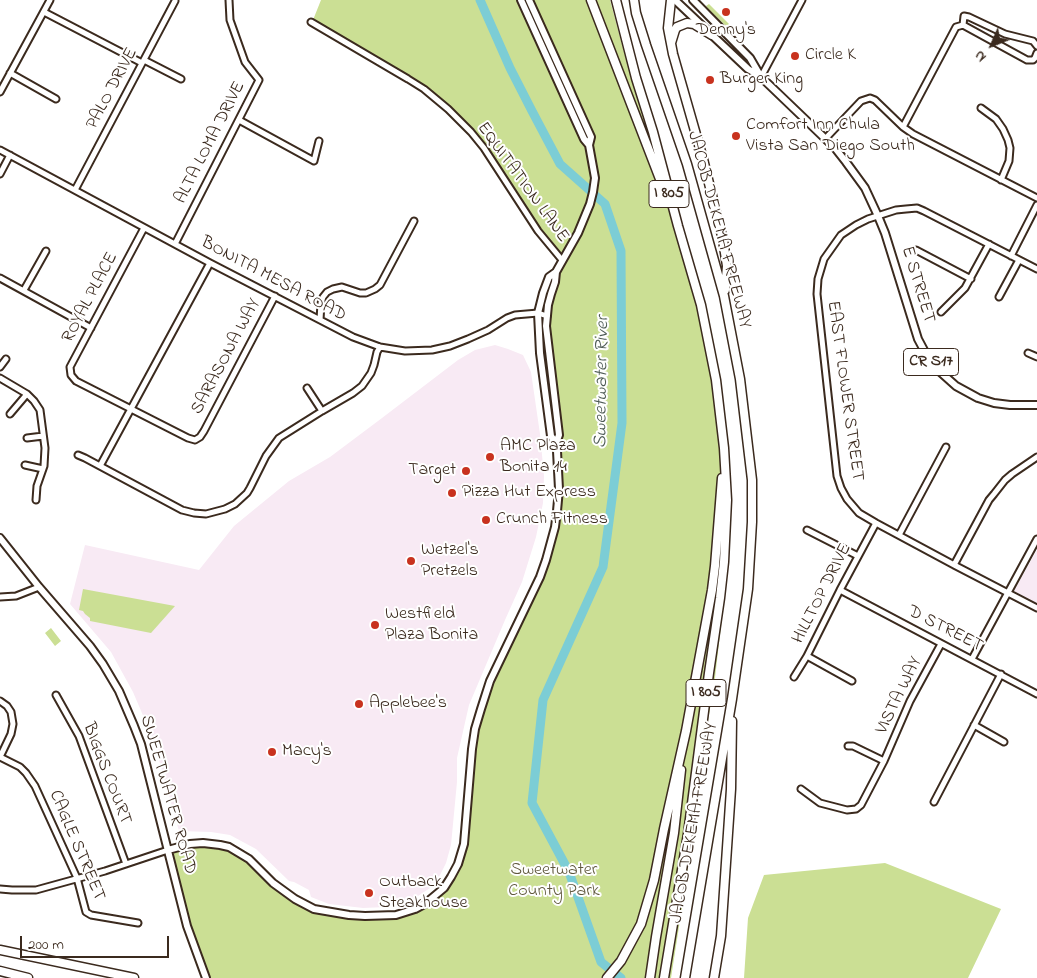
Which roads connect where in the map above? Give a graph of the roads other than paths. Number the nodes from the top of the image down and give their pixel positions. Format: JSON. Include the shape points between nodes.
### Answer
{"nodes":[{"id":1,"x":50,"y":0,"type":"edge"},
{"id":2,"x":229,"y":0,"type":"edge"},
{"id":3,"x":521,"y":0,"type":"edge"},
{"id":4,"x":529,"y":0,"type":"edge"},
{"id":5,"x":591,"y":0,"type":"edge"},
{"id":6,"x":616,"y":0,"type":"edge"},
{"id":7,"x":634,"y":0,"type":"edge"},
{"id":8,"x":671,"y":0,"type":"edge"},
{"id":9,"x":675,"y":0,"type":"edge"},
{"id":10,"x":693,"y":0,"type":"edge"},
{"id":11,"x":802,"y":0,"type":"edge"},
{"id":12,"x":175,"y":1,"type":"dead end"},
{"id":13,"x":44,"y":12,"type":"junction"},
{"id":14,"x":311,"y":22,"type":"dead end"},
{"id":15,"x":963,"y":25,"type":"junction"},
{"id":16,"x":712,"y":35,"type":"junction"},
{"id":17,"x":671,"y":45,"type":"junction"},
{"id":18,"x":1037,"y":46,"type":"edge"},
{"id":19,"x":1037,"y":53,"type":"edge"},
{"id":20,"x":143,"y":62,"type":"junction"},
{"id":21,"x":10,"y":73,"type":"junction"},
{"id":22,"x":761,"y":76,"type":"junction"},
{"id":23,"x":181,"y":79,"type":"dead end"},
{"id":24,"x":0,"y":92,"type":"edge"},
{"id":25,"x":56,"y":99,"type":"dead end"},
{"id":26,"x":982,"y":108,"type":"dead end"},
{"id":27,"x":239,"y":120,"type":"junction"},
{"id":28,"x":903,"y":126,"type":"junction"},
{"id":29,"x":825,"y":138,"type":"junction"},
{"id":30,"x":319,"y":141,"type":"dead end"},
{"id":31,"x":589,"y":145,"type":"junction"},
{"id":32,"x":0,"y":150,"type":"edge"},
{"id":33,"x":10,"y":155,"type":"junction"},
{"id":34,"x":0,"y":174,"type":"edge"},
{"id":35,"x":1001,"y":180,"type":"junction"},
{"id":36,"x":75,"y":190,"type":"junction"},
{"id":37,"x":1037,"y":198,"type":"edge"},
{"id":38,"x":1037,"y":205,"type":"edge"},
{"id":39,"x":878,"y":216,"type":"junction"},
{"id":40,"x":414,"y":221,"type":"dead end"},
{"id":41,"x":678,"y":226,"type":"junction"},
{"id":42,"x":144,"y":228,"type":"junction"},
{"id":43,"x":175,"y":244,"type":"junction"},
{"id":44,"x":989,"y":244,"type":"junction"},
{"id":45,"x":916,"y":250,"type":"dead end"},
{"id":46,"x":46,"y":251,"type":"dead end"},
{"id":47,"x":1011,"y":256,"type":"junction"},
{"id":48,"x":562,"y":260,"type":"junction"},
{"id":49,"x":1019,"y":260,"type":"junction"},
{"id":50,"x":210,"y":262,"type":"junction"},
{"id":51,"x":1037,"y":269,"type":"edge"},
{"id":52,"x":556,"y":272,"type":"junction"},
{"id":53,"x":0,"y":278,"type":"edge"},
{"id":54,"x":971,"y":278,"type":"junction"},
{"id":55,"x":24,"y":290,"type":"junction"},
{"id":56,"x":275,"y":296,"type":"junction"},
{"id":57,"x":724,"y":296,"type":"junction"},
{"id":58,"x":999,"y":297,"type":"dead end"},
{"id":59,"x":941,"y":312,"type":"dead end"},
{"id":60,"x":538,"y":313,"type":"junction"},
{"id":61,"x":547,"y":316,"type":"junction"},
{"id":62,"x":320,"y":320,"type":"junction"},
{"id":63,"x":91,"y":328,"type":"junction"},
{"id":64,"x":380,"y":347,"type":"junction"},
{"id":65,"x":1028,"y":353,"type":"dead end"},
{"id":66,"x":1037,"y":357,"type":"edge"},
{"id":67,"x":6,"y":359,"type":"dead end"},
{"id":68,"x":0,"y":367,"type":"edge"},
{"id":69,"x":0,"y":378,"type":"edge"},
{"id":70,"x":307,"y":388,"type":"dead end"},
{"id":71,"x":27,"y":394,"type":"junction"},
{"id":72,"x":1037,"y":405,"type":"edge"},
{"id":73,"x":130,"y":408,"type":"junction"},
{"id":74,"x":322,"y":411,"type":"junction"},
{"id":75,"x":10,"y":414,"type":"dead end"},
{"id":76,"x":43,"y":436,"type":"junction"},
{"id":77,"x":27,"y":438,"type":"dead end"},
{"id":78,"x":556,"y":443,"type":"junction"},
{"id":79,"x":946,"y":447,"type":"dead end"},
{"id":80,"x":724,"y":448,"type":"junction"},
{"id":81,"x":78,"y":455,"type":"dead end"},
{"id":82,"x":1037,"y":457,"type":"edge"},
{"id":83,"x":25,"y":465,"type":"dead end"},
{"id":84,"x":100,"y":466,"type":"junction"},
{"id":85,"x":43,"y":469,"type":"junction"},
{"id":86,"x":36,"y":500,"type":"dead end"},
{"id":87,"x":876,"y":523,"type":"junction"},
{"id":88,"x":807,"y":530,"type":"dead end"},
{"id":89,"x":899,"y":536,"type":"junction"},
{"id":90,"x":0,"y":538,"type":"edge"},
{"id":91,"x":1037,"y":539,"type":"edge"},
{"id":92,"x":858,"y":556,"type":"junction"},
{"id":93,"x":954,"y":565,"type":"junction"},
{"id":94,"x":38,"y":587,"type":"junction"},
{"id":95,"x":840,"y":590,"type":"junction"},
{"id":96,"x":1008,"y":593,"type":"junction"},
{"id":97,"x":0,"y":597,"type":"edge"},
{"id":98,"x":1037,"y":608,"type":"edge"},
{"id":99,"x":941,"y":644,"type":"junction"},
{"id":100,"x":807,"y":656,"type":"junction"},
{"id":101,"x":972,"y":659,"type":"junction"},
{"id":102,"x":1001,"y":674,"type":"junction"},
{"id":103,"x":794,"y":677,"type":"dead end"},
{"id":104,"x":852,"y":681,"type":"dead end"},
{"id":105,"x":1037,"y":694,"type":"edge"},
{"id":106,"x":56,"y":695,"type":"dead end"},
{"id":107,"x":732,"y":699,"type":"junction"},
{"id":108,"x":0,"y":701,"type":"edge"},
{"id":109,"x":974,"y":725,"type":"junction"},
{"id":110,"x":686,"y":731,"type":"junction"},
{"id":111,"x":1004,"y":742,"type":"dead end"},
{"id":112,"x":848,"y":746,"type":"dead end"},
{"id":113,"x":0,"y":757,"type":"edge"},
{"id":114,"x":884,"y":761,"type":"junction"},
{"id":115,"x":801,"y":789,"type":"dead end"},
{"id":116,"x":934,"y":802,"type":"dead end"},
{"id":117,"x":168,"y":850,"type":"junction"},
{"id":118,"x":126,"y":864,"type":"junction"},
{"id":119,"x":77,"y":878,"type":"junction"},
{"id":120,"x":0,"y":889,"type":"edge"},
{"id":121,"x":138,"y":923,"type":"dead end"},
{"id":122,"x":0,"y":950,"type":"edge"},
{"id":123,"x":0,"y":971,"type":"edge"},
{"id":124,"x":715,"y":974,"type":"edge"},
{"id":125,"x":205,"y":976,"type":"edge"},
{"id":126,"x":28,"y":978,"type":"edge"},
{"id":127,"x":134,"y":978,"type":"edge"},
{"id":128,"x":607,"y":978,"type":"edge"},
{"id":129,"x":650,"y":978,"type":"edge"},
{"id":130,"x":664,"y":978,"type":"edge"},
{"id":131,"x":686,"y":978,"type":"edge"}],
"edges":[{"from":1,"to":13,"type":"street"},
{"from":2,"to":27,"type":"street","name":"ALTA LOMA DRIVE","via":[[230,20],[245,62],[259,80]]},
{"from":3,"to":31,"type":"main road"},
{"from":4,"to":31,"type":"main road","via":[[592,137]]},
{"from":5,"to":41,"type":"highway"},
{"from":6,"to":41,"type":"highway","name":"JACOB DEKEMA FREEWAY","number":"I 805"},
{"from":7,"to":57,"type":"highway","name":"JACOB DEKEMA FREEWAY","number":"I 805","via":[[687,164]]},
{"from":8,"to":17,"type":"highway","via":[[668,28]]},
{"from":9,"to":16,"type":"main road","number":"CR S17"},
{"from":10,"to":22,"type":"main road","number":"CR S17","via":[[750,58]]},
{"from":11,"to":22,"type":"street"},
{"from":12,"to":20,"type":"street","name":"PALO DRIVE"},
{"from":13,"to":20,"type":"street"},
{"from":13,"to":21,"type":"street"},
{"from":14,"to":48,"type":"street","name":"EQUITATION LANE","via":[[415,83],[448,109],[484,148],[538,231]]},
{"from":15,"to":18,"type":"street","via":[[964,16],[969,17],[1005,34],[1033,41]]},
{"from":15,"to":19,"type":"street","via":[[1027,60],[1036,58]]},
{"from":15,"to":28,"type":"street","via":[[956,27]]},
{"from":16,"to":17,"type":"highway","via":[[686,23],[677,27]]},
{"from":16,"to":22,"type":"main road","number":"CR S17","via":[[748,69]]},
{"from":17,"to":57,"type":"highway","via":[[723,240],[727,266]]},
{"from":20,"to":23,"type":"street"},
{"from":20,"to":36,"type":"street","name":"PALO DRIVE"},
{"from":21,"to":24,"type":"street"},
{"from":21,"to":25,"type":"street"},
{"from":22,"to":29,"type":"main road","number":"CR S17"},
{"from":26,"to":35,"type":"street","via":[[996,119],[1008,140],[1009,161]]},
{"from":27,"to":30,"type":"street","via":[[314,161]]},
{"from":27,"to":43,"type":"street","name":"ALTA LOMA DRIVE"},
{"from":28,"to":29,"type":"street","via":[[870,98],[861,101]]},
{"from":28,"to":35,"type":"street"},
{"from":29,"to":39,"type":"main road","number":"CR S17","via":[[865,188]]},
{"from":31,"to":48,"type":"main road","via":[[595,178],[593,192],[578,233]]},
{"from":32,"to":33,"type":"street","name":"BONITA MESA ROAD"},
{"from":33,"to":34,"type":"street"},
{"from":33,"to":36,"type":"street","name":"BONITA MESA ROAD"},
{"from":35,"to":37,"type":"street"},
{"from":36,"to":42,"type":"street","name":"BONITA MESA ROAD"},
{"from":38,"to":47,"type":"street"},
{"from":39,"to":44,"type":"street","name":"EAST FLOWER STREET","via":[[917,208]]},
{"from":39,"to":72,"type":"main road","name":"E STREET","number":"CR S17","via":[[918,339],[936,369],[956,386],[978,398],[1010,405]]},
{"from":39,"to":87,"type":"street","name":"EAST FLOWER STREET","via":[[841,235],[824,259],[817,294],[837,476],[851,504]]},
{"from":40,"to":62,"type":"street","via":[[380,285],[366,293],[342,287],[327,292],[321,303]]},
{"from":41,"to":80,"type":"highway","name":"JACOB DEKEMA FREEWAY","number":"I 805","via":[[703,314],[716,380]]},
{"from":42,"to":43,"type":"street","name":"BONITA MESA ROAD"},
{"from":42,"to":63,"type":"street","name":"ROYAL PLACE"},
{"from":43,"to":50,"type":"street","name":"BONITA MESA ROAD"},
{"from":44,"to":47,"type":"street","name":"EAST FLOWER STREET"},
{"from":44,"to":54,"type":"street"},
{"from":45,"to":54,"type":"street"},
{"from":46,"to":55,"type":"street"},
{"from":47,"to":49,"type":"street","name":"EAST FLOWER STREET"},
{"from":48,"to":52,"type":"main road"},
{"from":49,"to":51,"type":"street","name":"EAST FLOWER STREET"},
{"from":49,"to":58,"type":"street"},
{"from":50,"to":56,"type":"street","name":"BONITA MESA ROAD"},
{"from":50,"to":73,"type":"street"},
{"from":52,"to":60,"type":"main road","via":[[549,277]]},
{"from":52,"to":61,"type":"main road"},
{"from":53,"to":55,"type":"street"},
{"from":54,"to":59,"type":"street"},
{"from":55,"to":63,"type":"street"},
{"from":56,"to":62,"type":"street","name":"BONITA MESA ROAD"},
{"from":56,"to":73,"type":"street","name":"SARASONA WAY","via":[[200,437],[188,438]]},
{"from":57,"to":107,"type":"highway","name":"JACOB DEKEMA FREEWAY","number":"I 805","via":[[740,379],[752,480],[748,589]]},
{"from":60,"to":61,"type":"street","name":"BONITA MESA ROAD"},
{"from":60,"to":64,"type":"street","name":"BONITA MESA ROAD","via":[[515,315],[468,339],[432,350],[405,351]]},
{"from":60,"to":78,"type":"main road","via":[[551,436]]},
{"from":61,"to":78,"type":"main road","via":[[559,435]]},
{"from":62,"to":64,"type":"street","name":"BONITA MESA ROAD"},
{"from":63,"to":73,"type":"street","name":"ROYAL PLACE","via":[[70,367],[71,375],[76,381]]},
{"from":64,"to":74,"type":"street","via":[[366,382]]},
{"from":65,"to":66,"type":"street"},
{"from":67,"to":68,"type":"street"},
{"from":69,"to":71,"type":"street"},
{"from":70,"to":74,"type":"street"},
{"from":71,"to":75,"type":"street"},
{"from":71,"to":76,"type":"street","via":[[40,410]]},
{"from":73,"to":84,"type":"street"},
{"from":74,"to":84,"type":"street","via":[[279,438],[247,493],[235,504],[219,511],[200,514],[182,510]]},
{"from":76,"to":77,"type":"street"},
{"from":76,"to":85,"type":"street"},
{"from":78,"to":117,"type":"main road","via":[[559,489],[555,527],[540,577],[480,709],[472,749],[464,844],[458,864],[444,888],[426,903],[396,916],[349,915],[314,909],[295,899],[249,859],[229,847],[203,842]]},
{"from":79,"to":89,"type":"street"},
{"from":80,"to":110,"type":"highway","via":[[715,566]]},
{"from":80,"to":130,"type":"highway","name":"JACOB DEKEMA FREEWAY","number":"I 805","via":[[727,500],[724,562],[688,834]]},
{"from":81,"to":84,"type":"street"},
{"from":82,"to":93,"type":"street","via":[[1005,480],[994,494]]},
{"from":83,"to":85,"type":"street"},
{"from":85,"to":86,"type":"street"},
{"from":87,"to":89,"type":"street","name":"EAST FLOWER STREET"},
{"from":87,"to":92,"type":"street","name":"HILLTOP DRIVE"},
{"from":88,"to":92,"type":"street"},
{"from":89,"to":93,"type":"street","name":"EAST FLOWER STREET"},
{"from":90,"to":94,"type":"main road","name":"SWEETWATER ROAD"},
{"from":91,"to":96,"type":"street"},
{"from":92,"to":95,"type":"street","name":"HILLTOP DRIVE"},
{"from":93,"to":96,"type":"street","name":"EAST FLOWER STREET"},
{"from":94,"to":97,"type":"street","via":[[16,596]]},
{"from":94,"to":117,"type":"main road","name":"SWEETWATER ROAD","via":[[90,646],[119,691],[141,744]]},
{"from":95,"to":99,"type":"street","name":"D STREET"},
{"from":95,"to":100,"type":"street","name":"HILLTOP DRIVE"},
{"from":96,"to":98,"type":"street","name":"EAST FLOWER STREET"},
{"from":96,"to":101,"type":"street"},
{"from":99,"to":101,"type":"street","name":"D STREET"},
{"from":99,"to":114,"type":"street","name":"VISTA WAY","via":[[910,701]]},
{"from":100,"to":103,"type":"street","name":"HILLTOP DRIVE"},
{"from":100,"to":104,"type":"street"},
{"from":101,"to":102,"type":"street","name":"D STREET"},
{"from":102,"to":105,"type":"street","name":"D STREET"},
{"from":102,"to":109,"type":"street"},
{"from":106,"to":118,"type":"street","name":"BIGGS COURT","via":[[79,736]]},
{"from":107,"to":124,"type":"highway","via":[[731,789],[721,936]]},
{"from":107,"to":131,"type":"highway","name":"JACOB DEKEMA FREEWAY","number":"I 805"},
{"from":108,"to":113,"type":"street","via":[[11,712],[13,724]]},
{"from":109,"to":111,"type":"street"},
{"from":109,"to":116,"type":"street"},
{"from":110,"to":128,"type":"highway","via":[[654,880],[640,924],[621,961]]},
{"from":110,"to":129,"type":"highway","via":[[674,833]]},
{"from":112,"to":114,"type":"street"},
{"from":113,"to":119,"type":"street","name":"CAGLE STREET","via":[[20,767],[35,786]]},
{"from":114,"to":115,"type":"street","name":"VISTA WAY","via":[[856,809],[820,803]]},
{"from":117,"to":118,"type":"street"},
{"from":117,"to":125,"type":"main road","name":"SWEETWATER ROAD"},
{"from":118,"to":119,"type":"street"},
{"from":119,"to":120,"type":"street","via":[[36,890]]},
{"from":119,"to":121,"type":"street","name":"CAGLE STREET","via":[[86,912]]},
{"from":122,"to":127,"type":"highway"},
{"from":123,"to":126,"type":"highway"}]}
